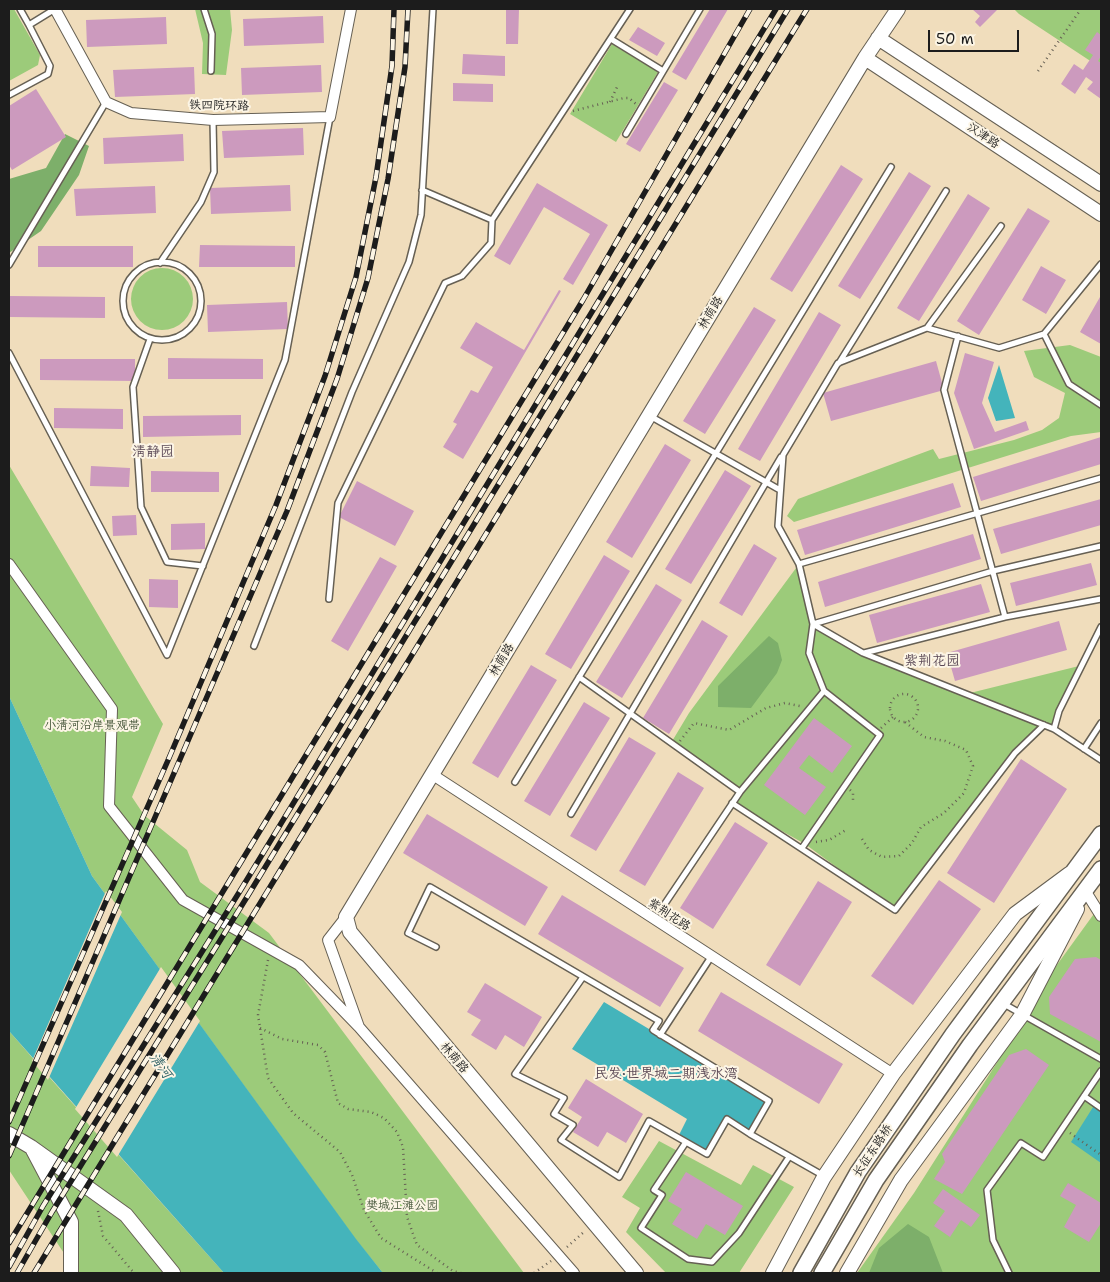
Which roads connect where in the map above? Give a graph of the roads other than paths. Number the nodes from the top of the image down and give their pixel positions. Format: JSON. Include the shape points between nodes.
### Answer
{"nodes":[{"id":1,"x":20,"y":9,"type":"edge"},
{"id":2,"x":55,"y":9,"type":"edge"},
{"id":3,"x":204,"y":9,"type":"edge"},
{"id":4,"x":351,"y":9,"type":"edge"},
{"id":5,"x":433,"y":9,"type":"edge"},
{"id":6,"x":630,"y":9,"type":"edge"},
{"id":7,"x":700,"y":9,"type":"edge"},
{"id":8,"x":898,"y":9,"type":"edge"},
{"id":9,"x":29,"y":25,"type":"junction"},
{"id":10,"x":878,"y":38,"type":"junction"},
{"id":11,"x":611,"y":39,"type":"junction"},
{"id":12,"x":865,"y":58,"type":"junction"},
{"id":13,"x":211,"y":71,"type":"dead end"},
{"id":14,"x":663,"y":71,"type":"junction"},
{"id":15,"x":9,"y":95,"type":"edge"},
{"id":16,"x":106,"y":102,"type":"junction"},
{"id":17,"x":330,"y":117,"type":"junction"},
{"id":18,"x":214,"y":120,"type":"junction"},
{"id":19,"x":626,"y":134,"type":"dead end"},
{"id":20,"x":891,"y":167,"type":"dead end"},
{"id":21,"x":1101,"y":184,"type":"edge"},
{"id":22,"x":422,"y":190,"type":"junction"},
{"id":23,"x":946,"y":191,"type":"dead end"},
{"id":24,"x":1101,"y":214,"type":"edge"},
{"id":25,"x":492,"y":220,"type":"junction"},
{"id":26,"x":1001,"y":226,"type":"dead end"},
{"id":27,"x":160,"y":262,"type":"junction"},
{"id":28,"x":1101,"y":264,"type":"edge"},
{"id":29,"x":9,"y":266,"type":"edge"},
{"id":30,"x":928,"y":328,"type":"junction"},
{"id":31,"x":1044,"y":334,"type":"junction"},
{"id":32,"x":958,"y":336,"type":"junction"},
{"id":33,"x":150,"y":338,"type":"junction"},
{"id":34,"x":9,"y":353,"type":"edge"},
{"id":35,"x":838,"y":363,"type":"junction"},
{"id":36,"x":1101,"y":405,"type":"edge"},
{"id":37,"x":649,"y":415,"type":"junction"},
{"id":38,"x":716,"y":453,"type":"junction"},
{"id":39,"x":782,"y":455,"type":"junction"},
{"id":40,"x":1101,"y":478,"type":"edge"},
{"id":41,"x":766,"y":482,"type":"junction"},
{"id":42,"x":780,"y":490,"type":"junction"},
{"id":43,"x":977,"y":513,"type":"junction"},
{"id":44,"x":1101,"y":546,"type":"edge"},
{"id":45,"x":9,"y":564,"type":"edge"},
{"id":46,"x":799,"y":564,"type":"junction"},
{"id":47,"x":203,"y":566,"type":"junction"},
{"id":48,"x":993,"y":571,"type":"junction"},
{"id":49,"x":329,"y":599,"type":"dead end"},
{"id":50,"x":1101,"y":599,"type":"edge"},
{"id":51,"x":1005,"y":617,"type":"junction"},
{"id":52,"x":814,"y":624,"type":"junction"},
{"id":53,"x":1101,"y":627,"type":"edge"},
{"id":54,"x":254,"y":646,"type":"dead end"},
{"id":55,"x":864,"y":654,"type":"junction"},
{"id":56,"x":579,"y":677,"type":"junction"},
{"id":57,"x":824,"y":691,"type":"junction"},
{"id":58,"x":630,"y":714,"type":"junction"},
{"id":59,"x":1101,"y":723,"type":"edge"},
{"id":60,"x":1044,"y":725,"type":"junction"},
{"id":61,"x":1054,"y":729,"type":"junction"},
{"id":62,"x":1084,"y":749,"type":"junction"},
{"id":63,"x":1101,"y":760,"type":"edge"},
{"id":64,"x":433,"y":775,"type":"junction"},
{"id":65,"x":515,"y":782,"type":"dead end"},
{"id":66,"x":740,"y":792,"type":"junction"},
{"id":67,"x":732,"y":803,"type":"junction"},
{"id":68,"x":571,"y":814,"type":"dead end"},
{"id":69,"x":1101,"y":834,"type":"edge"},
{"id":70,"x":804,"y":846,"type":"junction"},
{"id":71,"x":1080,"y":866,"type":"junction"},
{"id":72,"x":1101,"y":869,"type":"edge"},
{"id":73,"x":1086,"y":892,"type":"junction"},
{"id":74,"x":660,"y":911,"type":"dead end"},
{"id":75,"x":346,"y":916,"type":"junction"},
{"id":76,"x":1101,"y":916,"type":"edge"},
{"id":77,"x":436,"y":947,"type":"dead end"},
{"id":78,"x":711,"y":957,"type":"junction"},
{"id":79,"x":583,"y":977,"type":"junction"},
{"id":80,"x":1002,"y":1003,"type":"junction"},
{"id":81,"x":1022,"y":1014,"type":"junction"},
{"id":82,"x":358,"y":1027,"type":"junction"},
{"id":83,"x":660,"y":1035,"type":"junction"},
{"id":84,"x":1101,"y":1059,"type":"edge"},
{"id":85,"x":1101,"y":1071,"type":"edge"},
{"id":86,"x":893,"y":1074,"type":"junction"},
{"id":87,"x":1084,"y":1096,"type":"junction"},
{"id":88,"x":1101,"y":1108,"type":"edge"},
{"id":89,"x":9,"y":1134,"type":"edge"},
{"id":90,"x":750,"y":1134,"type":"junction"},
{"id":91,"x":686,"y":1142,"type":"junction"},
{"id":92,"x":31,"y":1147,"type":"junction"},
{"id":93,"x":789,"y":1157,"type":"junction"},
{"id":94,"x":824,"y":1177,"type":"junction"},
{"id":95,"x":71,"y":1273,"type":"edge"},
{"id":96,"x":173,"y":1273,"type":"edge"},
{"id":97,"x":574,"y":1273,"type":"edge"},
{"id":98,"x":636,"y":1273,"type":"edge"},
{"id":99,"x":773,"y":1273,"type":"edge"},
{"id":100,"x":802,"y":1273,"type":"edge"},
{"id":101,"x":822,"y":1273,"type":"edge"},
{"id":102,"x":848,"y":1273,"type":"edge"},
{"id":103,"x":1008,"y":1273,"type":"edge"}],
"edges":[{"from":1,"to":9,"type":"lane"},
{"from":2,"to":9,"type":"lane"},
{"from":2,"to":16,"type":"street"},
{"from":3,"to":13,"type":"lane","via":[[212,34]]},
{"from":4,"to":17,"type":"street"},
{"from":5,"to":22,"type":"lane"},
{"from":6,"to":11,"type":"lane"},
{"from":7,"to":14,"type":"lane"},
{"from":8,"to":10,"type":"street","name":"林荫路"},
{"from":9,"to":15,"type":"lane","via":[[50,66],[48,74]]},
{"from":10,"to":12,"type":"street","name":"林荫路"},
{"from":10,"to":21,"type":"street","name":"汉津路"},
{"from":11,"to":14,"type":"lane"},
{"from":11,"to":25,"type":"lane"},
{"from":12,"to":24,"type":"street","name":"汉津路"},
{"from":12,"to":37,"type":"street","name":"林荫路"},
{"from":14,"to":19,"type":"lane"},
{"from":16,"to":18,"type":"street","name":"铁四院环路","via":[[131,113]]},
{"from":16,"to":29,"type":"lane"},
{"from":17,"to":18,"type":"street","name":"铁四院环路"},
{"from":17,"to":47,"type":"lane","via":[[286,360]]},
{"from":18,"to":27,"type":"lane","via":[[214,172],[201,202]]},
{"from":20,"to":38,"type":"lane"},
{"from":22,"to":25,"type":"lane"},
{"from":22,"to":54,"type":"lane","via":[[421,215],[409,262],[352,392]]},
{"from":23,"to":35,"type":"lane"},
{"from":25,"to":49,"type":"lane","via":[[491,243],[462,276],[445,283],[338,503]]},
{"from":26,"to":30,"type":"lane"},
{"from":27,"to":33,"type":"lane","via":[[147,265],[136,273],[123,296],[129,322]]},
{"from":27,"to":33,"type":"lane","via":[[178,266],[193,277],[199,288],[200,312],[195,323],[176,338]]},
{"from":28,"to":31,"type":"lane"},
{"from":30,"to":32,"type":"lane"},
{"from":30,"to":35,"type":"lane"},
{"from":31,"to":32,"type":"lane","via":[[999,348]]},
{"from":31,"to":36,"type":"lane","via":[[1069,384]]},
{"from":32,"to":43,"type":"lane","via":[[944,390]]},
{"from":33,"to":47,"type":"lane","via":[[133,387],[141,507],[167,562]]},
{"from":34,"to":47,"type":"lane","via":[[167,655]]},
{"from":35,"to":39,"type":"lane"},
{"from":37,"to":38,"type":"lane"},
{"from":37,"to":64,"type":"street","name":"林荫路"},
{"from":38,"to":41,"type":"lane"},
{"from":38,"to":56,"type":"lane"},
{"from":39,"to":41,"type":"lane"},
{"from":39,"to":42,"type":"lane"},
{"from":40,"to":43,"type":"lane"},
{"from":41,"to":42,"type":"lane"},
{"from":41,"to":58,"type":"lane"},
{"from":42,"to":46,"type":"lane","via":[[778,526]]},
{"from":43,"to":46,"type":"lane"},
{"from":43,"to":48,"type":"lane"},
{"from":44,"to":48,"type":"lane"},
{"from":45,"to":82,"type":"street","via":[[112,708],[109,806],[183,900],[299,965]]},
{"from":46,"to":52,"type":"lane"},
{"from":48,"to":51,"type":"lane"},
{"from":48,"to":52,"type":"lane"},
{"from":50,"to":51,"type":"lane"},
{"from":51,"to":55,"type":"lane"},
{"from":52,"to":55,"type":"lane"},
{"from":52,"to":57,"type":"lane","via":[[809,653]]},
{"from":53,"to":61,"type":"lane","via":[[1059,711]]},
{"from":55,"to":60,"type":"lane"},
{"from":56,"to":58,"type":"lane"},
{"from":56,"to":65,"type":"lane"},
{"from":57,"to":66,"type":"lane"},
{"from":57,"to":70,"type":"lane","via":[[880,735]]},
{"from":58,"to":66,"type":"lane"},
{"from":58,"to":68,"type":"lane"},
{"from":59,"to":62,"type":"lane"},
{"from":60,"to":61,"type":"lane"},
{"from":60,"to":70,"type":"lane","via":[[1015,752],[895,910]]},
{"from":61,"to":62,"type":"lane"},
{"from":62,"to":63,"type":"lane"},
{"from":64,"to":75,"type":"street","name":"林荫路"},
{"from":64,"to":78,"type":"street","name":"紫荆花路"},
{"from":66,"to":67,"type":"lane"},
{"from":67,"to":70,"type":"lane"},
{"from":67,"to":74,"type":"lane"},
{"from":69,"to":71,"type":"main road","name":"长征东路桥"},
{"from":71,"to":86,"type":"street","via":[[1015,914]]},
{"from":71,"to":100,"type":"main road","name":"长征东路桥","via":[[953,1034],[858,1172]]},
{"from":72,"to":73,"type":"main road","name":"长征东路桥"},
{"from":73,"to":76,"type":"street"},
{"from":73,"to":80,"type":"main road","name":"长征东路桥"},
{"from":73,"to":81,"type":"street"},
{"from":75,"to":82,"type":"street","via":[[328,940]]},
{"from":75,"to":98,"type":"street","name":"林荫路","via":[[350,932]]},
{"from":77,"to":79,"type":"lane","via":[[408,933],[430,887]]},
{"from":78,"to":83,"type":"lane"},
{"from":78,"to":86,"type":"street","name":"紫荆花路"},
{"from":79,"to":83,"type":"lane","via":[[659,1021],[652,1030]]},
{"from":79,"to":91,"type":"lane","via":[[515,1074],[564,1098],[554,1114],[573,1125],[562,1140],[618,1177],[649,1121]]},
{"from":80,"to":81,"type":"lane"},
{"from":80,"to":101,"type":"main road","name":"长征东路桥","via":[[876,1180]]},
{"from":81,"to":84,"type":"lane"},
{"from":81,"to":102,"type":"street","via":[[901,1180]]},
{"from":82,"to":97,"type":"street"},
{"from":83,"to":90,"type":"lane","via":[[769,1101]]},
{"from":85,"to":87,"type":"lane"},
{"from":86,"to":94,"type":"street"},
{"from":87,"to":88,"type":"lane"},
{"from":87,"to":103,"type":"lane","via":[[1043,1157],[1020,1143],[987,1190],[993,1240]]},
{"from":89,"to":92,"type":"street"},
{"from":90,"to":91,"type":"lane","via":[[727,1119],[707,1154]]},
{"from":90,"to":93,"type":"lane"},
{"from":91,"to":93,"type":"lane","via":[[654,1190],[662,1195],[641,1228],[688,1259],[712,1262],[739,1233]]},
{"from":92,"to":95,"type":"street","via":[[71,1222]]},
{"from":92,"to":96,"type":"street","via":[[126,1215]]},
{"from":93,"to":94,"type":"lane"},
{"from":94,"to":99,"type":"street"}]}
